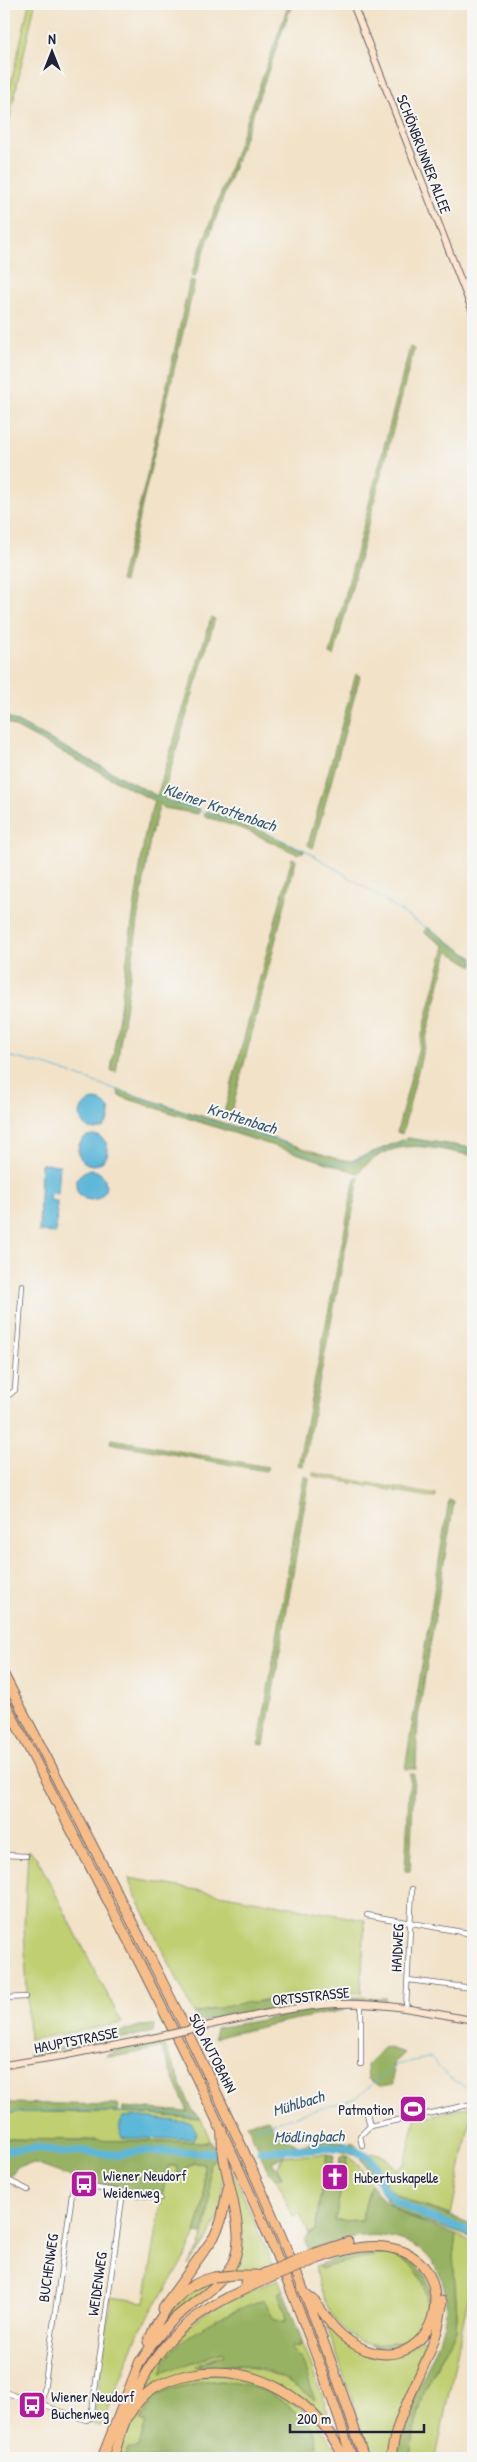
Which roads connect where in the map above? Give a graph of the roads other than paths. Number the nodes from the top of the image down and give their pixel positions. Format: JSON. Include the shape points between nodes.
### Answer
{"nodes":[{"id":1,"x":353,"y":4,"type":"edge"},
{"id":2,"x":473,"y":312,"type":"edge"},
{"id":3,"x":22,"y":1286,"type":"dead end"},
{"id":4,"x":4,"y":1399,"type":"edge"},
{"id":5,"x":4,"y":1675,"type":"edge"},
{"id":6,"x":4,"y":1700,"type":"edge"},
{"id":7,"x":4,"y":1855,"type":"edge"},
{"id":8,"x":26,"y":1856,"type":"dead end"},
{"id":9,"x":412,"y":1889,"type":"dead end"},
{"id":10,"x":367,"y":1916,"type":"dead end"},
{"id":11,"x":411,"y":1923,"type":"junction"},
{"id":12,"x":473,"y":1934,"type":"edge"},
{"id":13,"x":408,"y":1980,"type":"junction"},
{"id":14,"x":473,"y":1988,"type":"edge"},
{"id":15,"x":24,"y":1997,"type":"dead end"},
{"id":16,"x":4,"y":1998,"type":"edge"},
{"id":17,"x":360,"y":2004,"type":"junction"},
{"id":18,"x":406,"y":2008,"type":"junction"},
{"id":19,"x":473,"y":2020,"type":"edge"},
{"id":20,"x":152,"y":2038,"type":"joint"},
{"id":21,"x":361,"y":2064,"type":"dead end"},
{"id":22,"x":4,"y":2065,"type":"edge"},
{"id":23,"x":473,"y":2104,"type":"edge"},
{"id":24,"x":366,"y":2109,"type":"dead end"},
{"id":25,"x":370,"y":2126,"type":"junction"},
{"id":26,"x":222,"y":2129,"type":"junction"},
{"id":27,"x":362,"y":2145,"type":"dead end"},
{"id":28,"x":4,"y":2178,"type":"edge"},
{"id":29,"x":230,"y":2181,"type":"junction"},
{"id":30,"x":28,"y":2190,"type":"dead end"},
{"id":31,"x":123,"y":2192,"type":"junction"},
{"id":32,"x":160,"y":2198,"type":"dead end"},
{"id":33,"x":313,"y":2257,"type":"junction"},
{"id":34,"x":264,"y":2276,"type":"junction"},
{"id":35,"x":306,"y":2294,"type":"junction"},
{"id":36,"x":138,"y":2364,"type":"junction"},
{"id":37,"x":4,"y":2392,"type":"edge"},
{"id":38,"x":42,"y":2404,"type":"junction"},
{"id":39,"x":129,"y":2414,"type":"junction"},
{"id":40,"x":104,"y":2454,"type":"edge"},
{"id":41,"x":114,"y":2457,"type":"edge"},
{"id":42,"x":97,"y":2458,"type":"edge"},
{"id":43,"x":344,"y":2458,"type":"edge"},
{"id":44,"x":352,"y":2458,"type":"edge"},
{"id":45,"x":364,"y":2458,"type":"edge"},
{"id":46,"x":391,"y":2458,"type":"edge"}],
"edges":[{"from":1,"to":2,"type":"street","name":"SCHÖNBRUNNER ALLEE"},
{"from":3,"to":4,"type":"street","via":[[15,1390]]},
{"from":5,"to":35,"type":"highway","name":"SÜD AUTOBAHN","via":[[211,2080]]},
{"from":6,"to":26,"type":"highway","name":"SÜD AUTOBAHN"},
{"from":7,"to":8,"type":"street"},
{"from":9,"to":11,"type":"street","name":"HAIDWEG"},
{"from":10,"to":11,"type":"street"},
{"from":11,"to":12,"type":"street"},
{"from":11,"to":13,"type":"street","name":"HAIDWEG"},
{"from":13,"to":14,"type":"street"},
{"from":13,"to":18,"type":"street","name":"HAIDWEG"},
{"from":15,"to":16,"type":"street"},
{"from":17,"to":18,"type":"street","name":"ORTSSTRASSE"},
{"from":17,"to":20,"type":"street","name":"ORTSSTRASSE","bridge":true,"via":[[326,2005]]},
{"from":17,"to":21,"type":"street"},
{"from":18,"to":19,"type":"street","name":"ORTSSTRASSE"},
{"from":20,"to":22,"type":"street","name":"HAUPTSTRASSE"},
{"from":23,"to":25,"type":"street"},
{"from":24,"to":25,"type":"street"},
{"from":25,"to":27,"type":"street","via":[[360,2136]]},
{"from":26,"to":29,"type":"highway","via":[[221,2144]]},
{"from":26,"to":44,"type":"highway","name":"SÜD AUTOBAHN","via":[[275,2247]]},
{"from":28,"to":30,"type":"street"},
{"from":29,"to":36,"type":"highway","via":[[217,2230],[157,2317]]},
{"from":29,"to":36,"type":"highway","via":[[238,2238],[233,2264],[219,2284],[163,2329]]},
{"from":31,"to":32,"type":"street"},
{"from":31,"to":38,"type":"street","name":"BUCHENWEG","via":[[73,2187]]},
{"from":31,"to":38,"type":"street","name":"WEIDENWEG","via":[[91,2418],[86,2420]]},
{"from":33,"to":34,"type":"highway","bridge":true},
{"from":33,"to":35,"type":"highway","via":[[364,2246],[402,2250],[417,2259],[430,2274],[436,2290],[435,2315],[423,2336],[410,2346],[394,2352],[377,2353],[341,2335],[317,2301]]},
{"from":33,"to":46,"type":"highway","via":[[356,2241],[388,2241],[409,2248],[424,2258],[440,2283],[440,2323],[404,2404]]},
{"from":34,"to":36,"type":"highway","via":[[198,2308]]},
{"from":34,"to":36,"type":"highway","bridge":true,"via":[[214,2277],[190,2286],[172,2304]]},
{"from":34,"to":39,"type":"highway","via":[[201,2312],[178,2330],[149,2366]]},
{"from":35,"to":45,"type":"highway","name":"SÜD AUTOBAHN"},
{"from":36,"to":40,"type":"highway"},
{"from":37,"to":38,"type":"street"},
{"from":39,"to":41,"type":"highway"},
{"from":39,"to":43,"type":"highway","via":[[141,2396],[168,2381],[210,2372],[248,2376],[275,2386],[302,2403],[325,2426]]},
{"from":40,"to":42,"type":"highway"}]}
